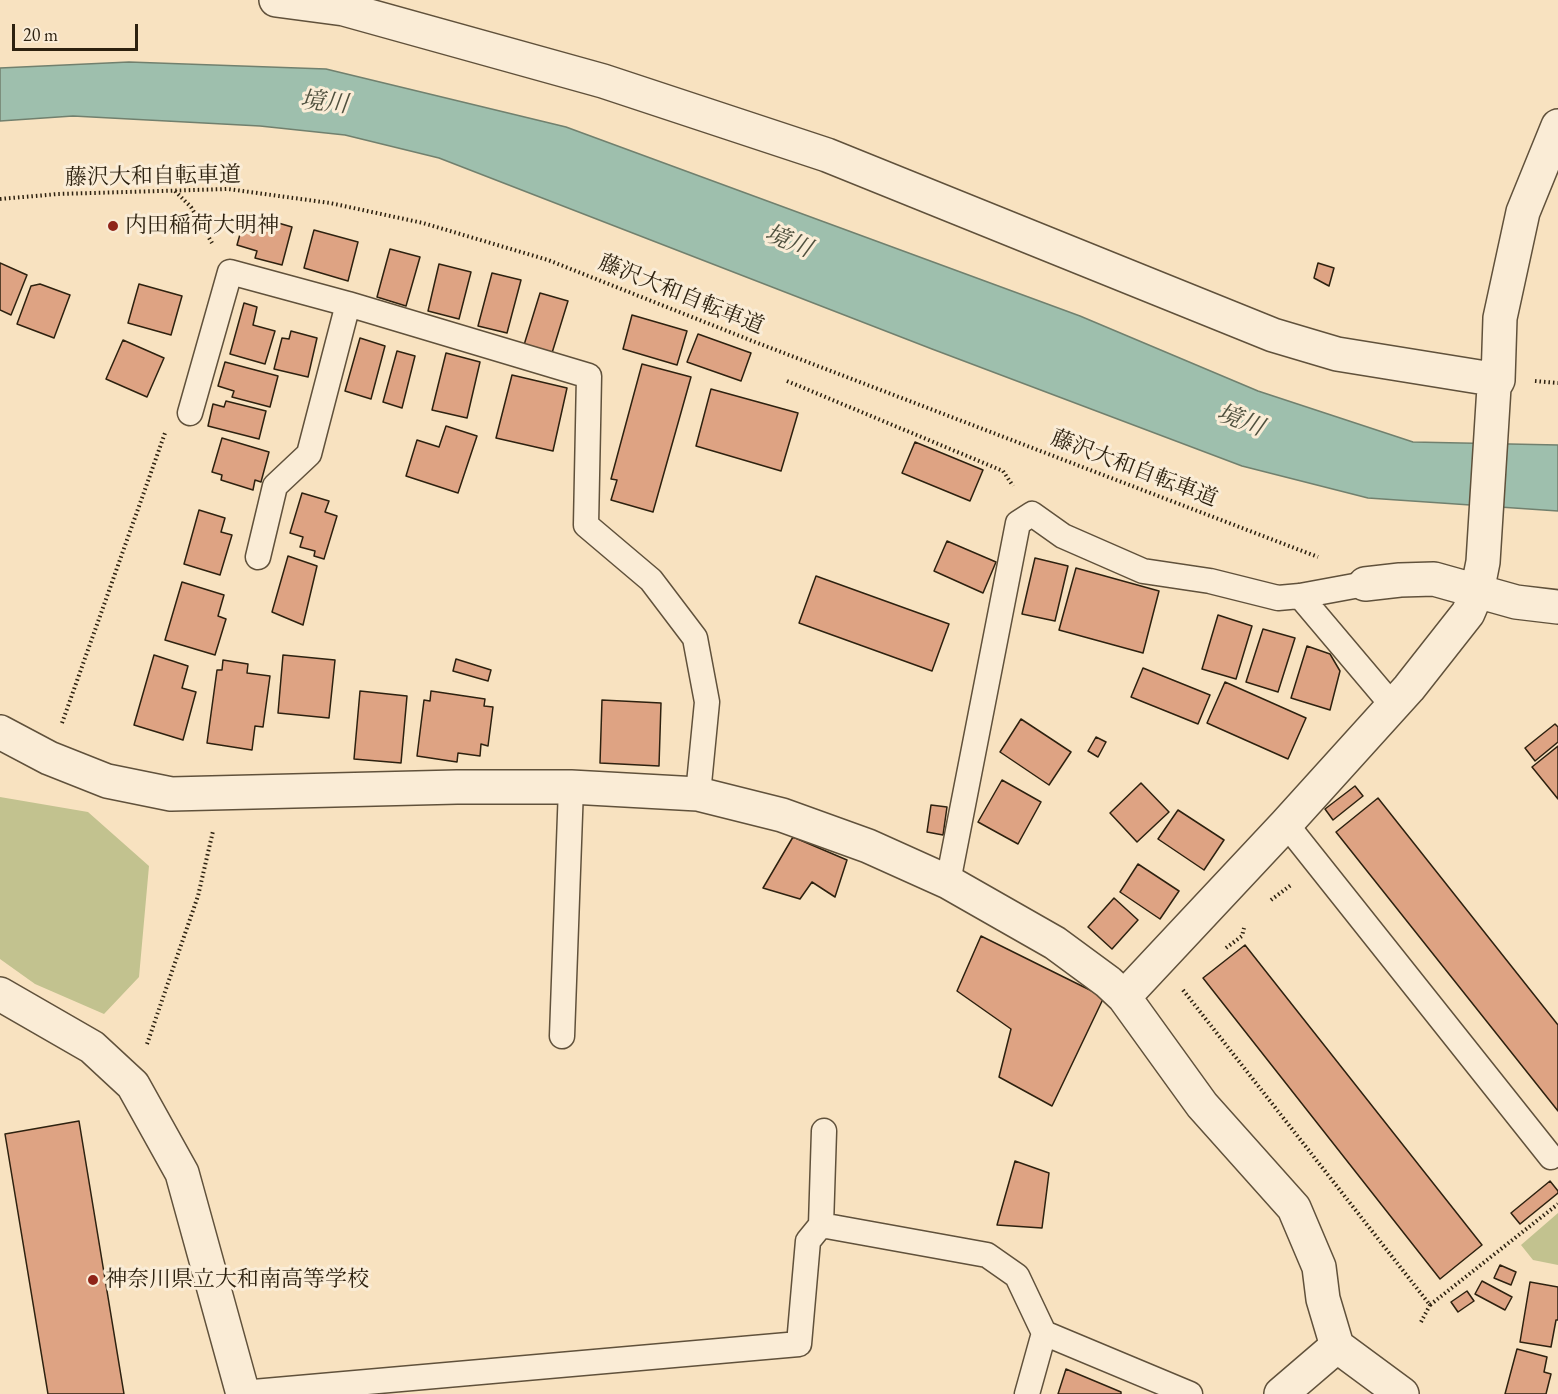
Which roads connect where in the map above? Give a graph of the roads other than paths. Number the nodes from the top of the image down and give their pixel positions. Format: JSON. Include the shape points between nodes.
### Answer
{"nodes":[{"id":1,"x":276,"y":0,"type":"edge"},
{"id":2,"x":1558,"y":126,"type":"edge"},
{"id":3,"x":348,"y":304,"type":"junction"},
{"id":4,"x":1496,"y":384,"type":"junction"},
{"id":5,"x":190,"y":413,"type":"road end"},
{"id":6,"x":258,"y":557,"type":"dead end"},
{"id":7,"x":1480,"y":577,"type":"junction"},
{"id":8,"x":1365,"y":584,"type":"joint"},
{"id":9,"x":1300,"y":596,"type":"junction"},
{"id":10,"x":1558,"y":607,"type":"edge"},
{"id":11,"x":1393,"y":706,"type":"junction"},
{"id":12,"x":0,"y":732,"type":"edge"},
{"id":13,"x":571,"y":788,"type":"junction"},
{"id":14,"x":698,"y":794,"type":"junction"},
{"id":15,"x":1286,"y":824,"type":"junction"},
{"id":16,"x":948,"y":882,"type":"junction"},
{"id":17,"x":0,"y":994,"type":"edge"},
{"id":18,"x":1124,"y":997,"type":"junction"},
{"id":19,"x":562,"y":1036,"type":"dead end"},
{"id":20,"x":824,"y":1131,"type":"dead end"},
{"id":21,"x":1551,"y":1157,"type":"dead end"},
{"id":22,"x":821,"y":1225,"type":"junction"},
{"id":23,"x":1044,"y":1333,"type":"junction"},
{"id":24,"x":1337,"y":1346,"type":"junction"},
{"id":25,"x":243,"y":1394,"type":"edge"},
{"id":26,"x":1027,"y":1394,"type":"edge"},
{"id":27,"x":1190,"y":1394,"type":"edge"},
{"id":28,"x":1281,"y":1394,"type":"edge"},
{"id":29,"x":1402,"y":1394,"type":"edge"}],
"edges":[{"from":1,"to":4,"type":"street","via":[[344,9],[603,81],[827,155],[1273,335],[1337,354]]},
{"from":2,"to":4,"type":"street","via":[[1523,212],[1500,318]]},
{"from":3,"to":5,"type":"lane","via":[[230,272]]},
{"from":3,"to":6,"type":"lane","via":[[309,454],[275,486]]},
{"from":3,"to":14,"type":"lane","via":[[589,376],[586,525],[651,580],[695,638],[707,702]]},
{"from":4,"to":7,"type":"street"},
{"from":7,"to":8,"type":"street"},
{"from":7,"to":10,"type":"street","via":[[1516,602]]},
{"from":7,"to":11,"type":"street","via":[[1468,613]]},
{"from":8,"to":9,"type":"lane"},
{"from":9,"to":11,"type":"lane"},
{"from":9,"to":16,"type":"lane","via":[[1278,598],[1210,581],[1143,571],[1063,536],[1032,514],[1018,523]]},
{"from":11,"to":15,"type":"street"},
{"from":12,"to":13,"type":"street","via":[[107,782],[171,794]]},
{"from":13,"to":14,"type":"street"},
{"from":13,"to":19,"type":"lane"},
{"from":14,"to":16,"type":"street","via":[[782,815],[868,846]]},
{"from":15,"to":18,"type":"street"},
{"from":15,"to":21,"type":"lane"},
{"from":16,"to":18,"type":"street","via":[[1056,943]]},
{"from":17,"to":25,"type":"street","via":[[92,1047],[133,1085],[182,1173]]},
{"from":18,"to":24,"type":"street","via":[[1202,1105],[1294,1208],[1319,1268],[1323,1299]]},
{"from":20,"to":22,"type":"lane"},
{"from":22,"to":23,"type":"lane","via":[[987,1255],[1017,1276]]},
{"from":22,"to":25,"type":"lane","via":[[808,1241],[799,1344]]},
{"from":23,"to":26,"type":"lane"},
{"from":23,"to":27,"type":"lane"},
{"from":24,"to":28,"type":"street"},
{"from":24,"to":29,"type":"street"}]}
